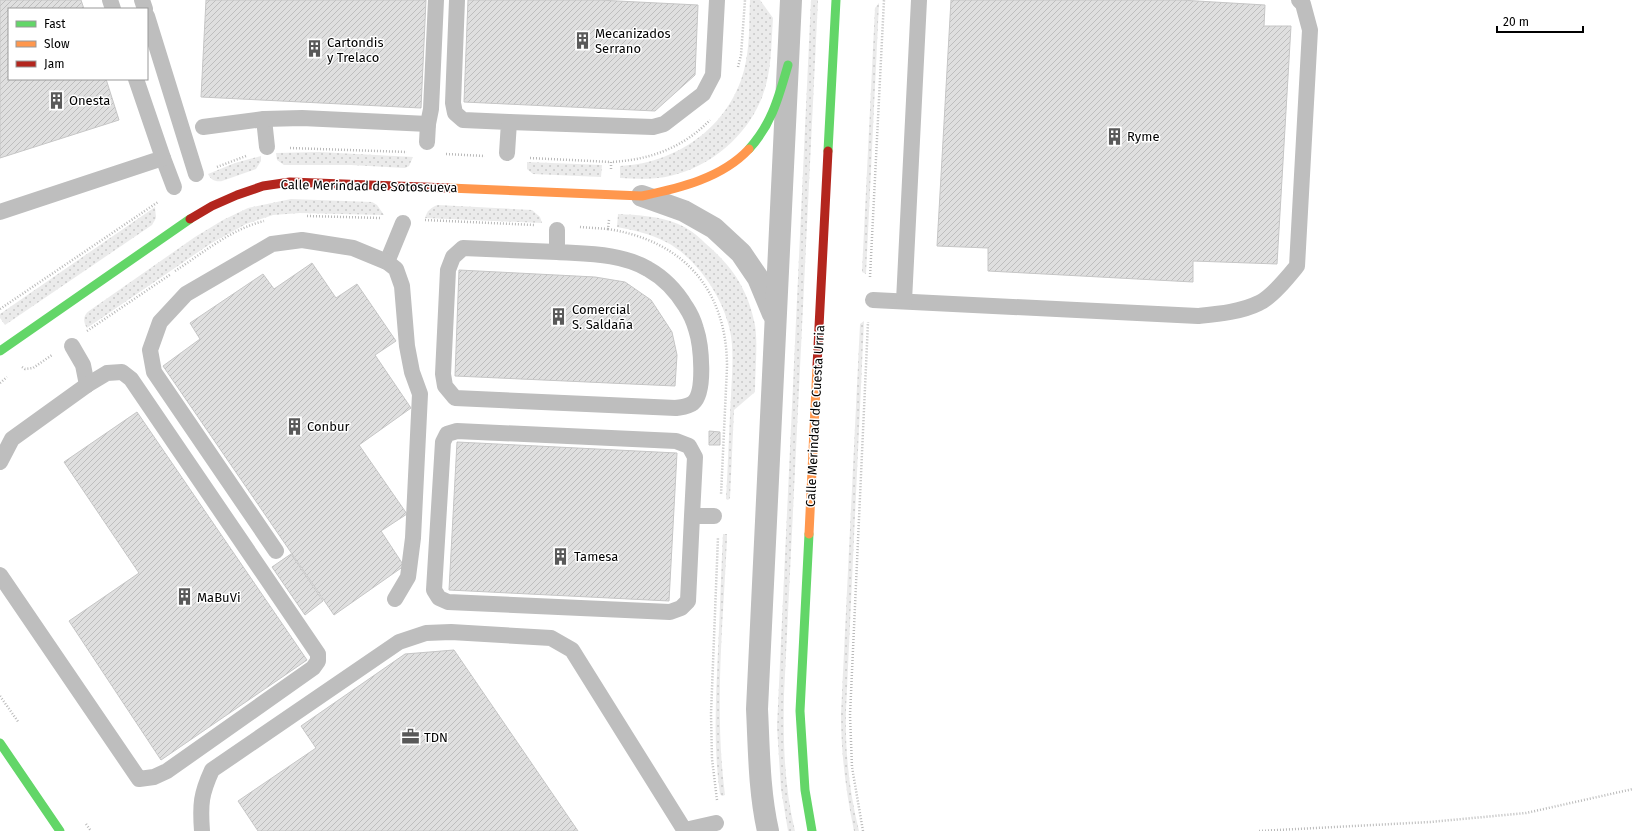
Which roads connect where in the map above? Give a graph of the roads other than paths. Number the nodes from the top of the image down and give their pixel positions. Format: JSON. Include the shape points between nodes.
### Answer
{"nodes":[{"id":1,"x":436,"y":0,"type":"edge"},
{"id":2,"x":457,"y":0,"type":"edge"},
{"id":3,"x":718,"y":0,"type":"edge"},
{"id":4,"x":791,"y":0,"type":"edge"},
{"id":5,"x":836,"y":0,"type":"edge"},
{"id":6,"x":919,"y":0,"type":"edge"},
{"id":7,"x":1299,"y":0,"type":"edge"},
{"id":8,"x":148,"y":19,"type":"edge"},
{"id":9,"x":788,"y":65,"type":"junction"},
{"id":10,"x":136,"y":80,"type":"edge"},
{"id":11,"x":264,"y":119,"type":"junction"},
{"id":12,"x":509,"y":122,"type":"junction"},
{"id":13,"x":428,"y":124,"type":"junction"},
{"id":14,"x":203,"y":127,"type":"dead end"},
{"id":15,"x":427,"y":142,"type":"dead end"},
{"id":16,"x":267,"y":147,"type":"dead end"},
{"id":17,"x":507,"y":153,"type":"dead end"},
{"id":18,"x":163,"y":158,"type":"junction"},
{"id":19,"x":196,"y":174,"type":"dead end"},
{"id":20,"x":174,"y":187,"type":"dead end"},
{"id":21,"x":642,"y":196,"type":"junction"},
{"id":22,"x":0,"y":212,"type":"edge"},
{"id":23,"x":410,"y":221,"type":"road end"},
{"id":24,"x":557,"y":230,"type":"dead end"},
{"id":25,"x":557,"y":252,"type":"junction"},
{"id":26,"x":387,"y":262,"type":"junction"},
{"id":27,"x":873,"y":300,"type":"dead end"},
{"id":28,"x":904,"y":302,"type":"junction"},
{"id":29,"x":776,"y":320,"type":"junction"},
{"id":30,"x":72,"y":346,"type":"dead end"},
{"id":31,"x":0,"y":351,"type":"edge"},
{"id":32,"x":87,"y":386,"type":"junction"},
{"id":33,"x":0,"y":462,"type":"edge"},
{"id":34,"x":692,"y":516,"type":"junction"},
{"id":35,"x":714,"y":516,"type":"dead end"},
{"id":36,"x":276,"y":551,"type":"dead end"},
{"id":37,"x":0,"y":575,"type":"edge"},
{"id":38,"x":395,"y":599,"type":"dead end"},
{"id":39,"x":0,"y":743,"type":"edge"},
{"id":40,"x":716,"y":823,"type":"dead end"},
{"id":41,"x":685,"y":830,"type":"edge"},
{"id":42,"x":60,"y":831,"type":"edge"},
{"id":43,"x":202,"y":831,"type":"edge"},
{"id":44,"x":768,"y":831,"type":"edge"},
{"id":45,"x":812,"y":831,"type":"edge"}],
"edges":[{"from":1,"to":13,"type":"lane","via":[[431,109]]},
{"from":2,"to":12,"type":"lane","via":[[453,103],[455,113],[463,120]]},
{"from":3,"to":12,"type":"lane","via":[[713,75],[702,94],[664,124],[653,127]]},
{"from":4,"to":9,"type":"street"},
{"from":5,"to":45,"type":"street","name":"Calle Merindad de Cuesta Urria","via":[[800,712],[805,790]]},
{"from":6,"to":28,"type":"lane"},
{"from":7,"to":28,"type":"lane","via":[[1304,4],[1310,30],[1297,266],[1282,284],[1260,303],[1232,312],[1198,316]]},
{"from":8,"to":19,"type":"lane"},
{"from":9,"to":21,"type":"street","name":"Calle Merindad de Sotoscueva","via":[[773,114],[757,141],[740,158],[693,184]]},
{"from":9,"to":29,"type":"street"},
{"from":10,"to":18,"type":"lane"},
{"from":11,"to":13,"type":"lane","via":[[302,118]]},
{"from":11,"to":14,"type":"lane"},
{"from":11,"to":16,"type":"lane"},
{"from":12,"to":17,"type":"lane"},
{"from":13,"to":15,"type":"lane"},
{"from":18,"to":20,"type":"lane"},
{"from":18,"to":22,"type":"lane"},
{"from":21,"to":29,"type":"street","name":"Calle Merindad de Sotoscueva","via":[[684,211],[714,228],[741,253],[758,278]]},
{"from":21,"to":31,"type":"street","name":"Calle Merindad de Sotoscueva","via":[[426,186],[272,183],[213,204]]},
{"from":23,"to":26,"type":"lane"},
{"from":24,"to":25,"type":"lane"},
{"from":25,"to":25,"type":"lane","via":[[463,248],[453,257],[448,270],[443,374],[445,386],[455,398],[676,408],[686,407],[694,402],[700,387],[701,363],[697,330],[687,308],[670,285],[648,268],[626,259]]},
{"from":26,"to":36,"type":"lane","via":[[353,248],[302,240],[272,244],[186,294],[160,322],[150,350],[154,372]]},
{"from":26,"to":38,"type":"lane","via":[[396,269],[402,286],[412,372],[420,394],[413,538],[408,577]]},
{"from":27,"to":28,"type":"lane"},
{"from":29,"to":44,"type":"street","via":[[757,709],[759,763]]},
{"from":30,"to":32,"type":"lane","via":[[83,365]]},
{"from":32,"to":33,"type":"lane","via":[[12,439]]},
{"from":32,"to":37,"type":"lane","via":[[107,374],[122,372],[132,379],[318,654],[318,661],[313,668],[167,770],[154,777],[139,779]]},
{"from":34,"to":34,"type":"lane","via":[[688,601],[681,608],[670,612],[448,602],[439,598],[434,590],[443,442],[447,434],[456,431],[676,441],[689,446],[695,456]]},
{"from":34,"to":35,"type":"lane"},
{"from":39,"to":42,"type":"street"},
{"from":40,"to":41,"type":"lane"},
{"from":41,"to":43,"type":"lane","via":[[572,650],[551,638],[451,632],[426,633],[399,642],[212,770],[203,791],[200,810]]}]}
